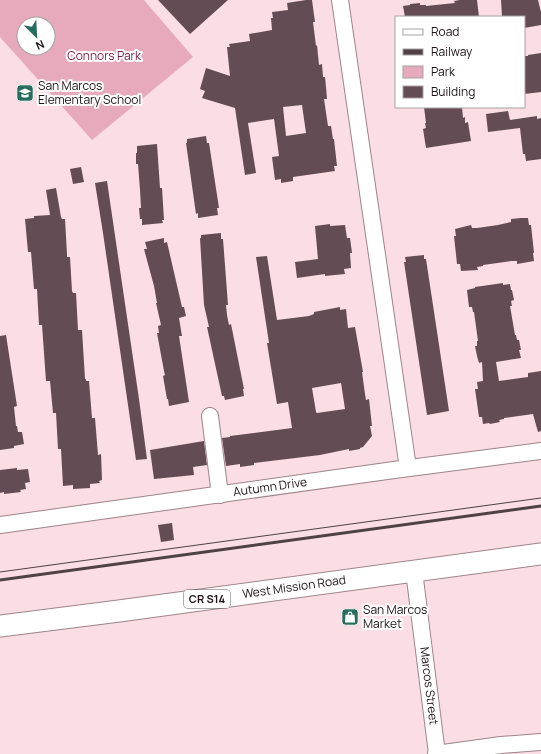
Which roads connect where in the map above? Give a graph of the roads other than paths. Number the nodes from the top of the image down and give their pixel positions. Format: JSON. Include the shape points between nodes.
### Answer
{"nodes":[{"id":1,"x":340,"y":0,"type":"edge"},
{"id":2,"x":210,"y":416,"type":"dead end"},
{"id":3,"x":541,"y":451,"type":"edge"},
{"id":4,"x":408,"y":468,"type":"junction"},
{"id":5,"x":220,"y":494,"type":"junction"},
{"id":6,"x":0,"y":525,"type":"edge"},
{"id":7,"x":541,"y":554,"type":"edge"},
{"id":8,"x":414,"y":571,"type":"junction"},
{"id":9,"x":0,"y":626,"type":"edge"},
{"id":10,"x":541,"y":742,"type":"edge"},
{"id":11,"x":437,"y":754,"type":"edge"}],
"edges":[{"from":1,"to":4,"type":"street"},
{"from":2,"to":5,"type":"street"},
{"from":3,"to":4,"type":"street","name":"Autumn Drive"},
{"from":4,"to":5,"type":"street","name":"Autumn Drive"},
{"from":5,"to":6,"type":"street","name":"Autumn Drive"},
{"from":7,"to":8,"type":"main road","name":"West Mission Road","number":"CR S14"},
{"from":8,"to":9,"type":"main road","name":"West Mission Road","number":"CR S14"},
{"from":8,"to":11,"type":"street","name":"Marcos Street"},
{"from":10,"to":11,"type":"street"}]}
